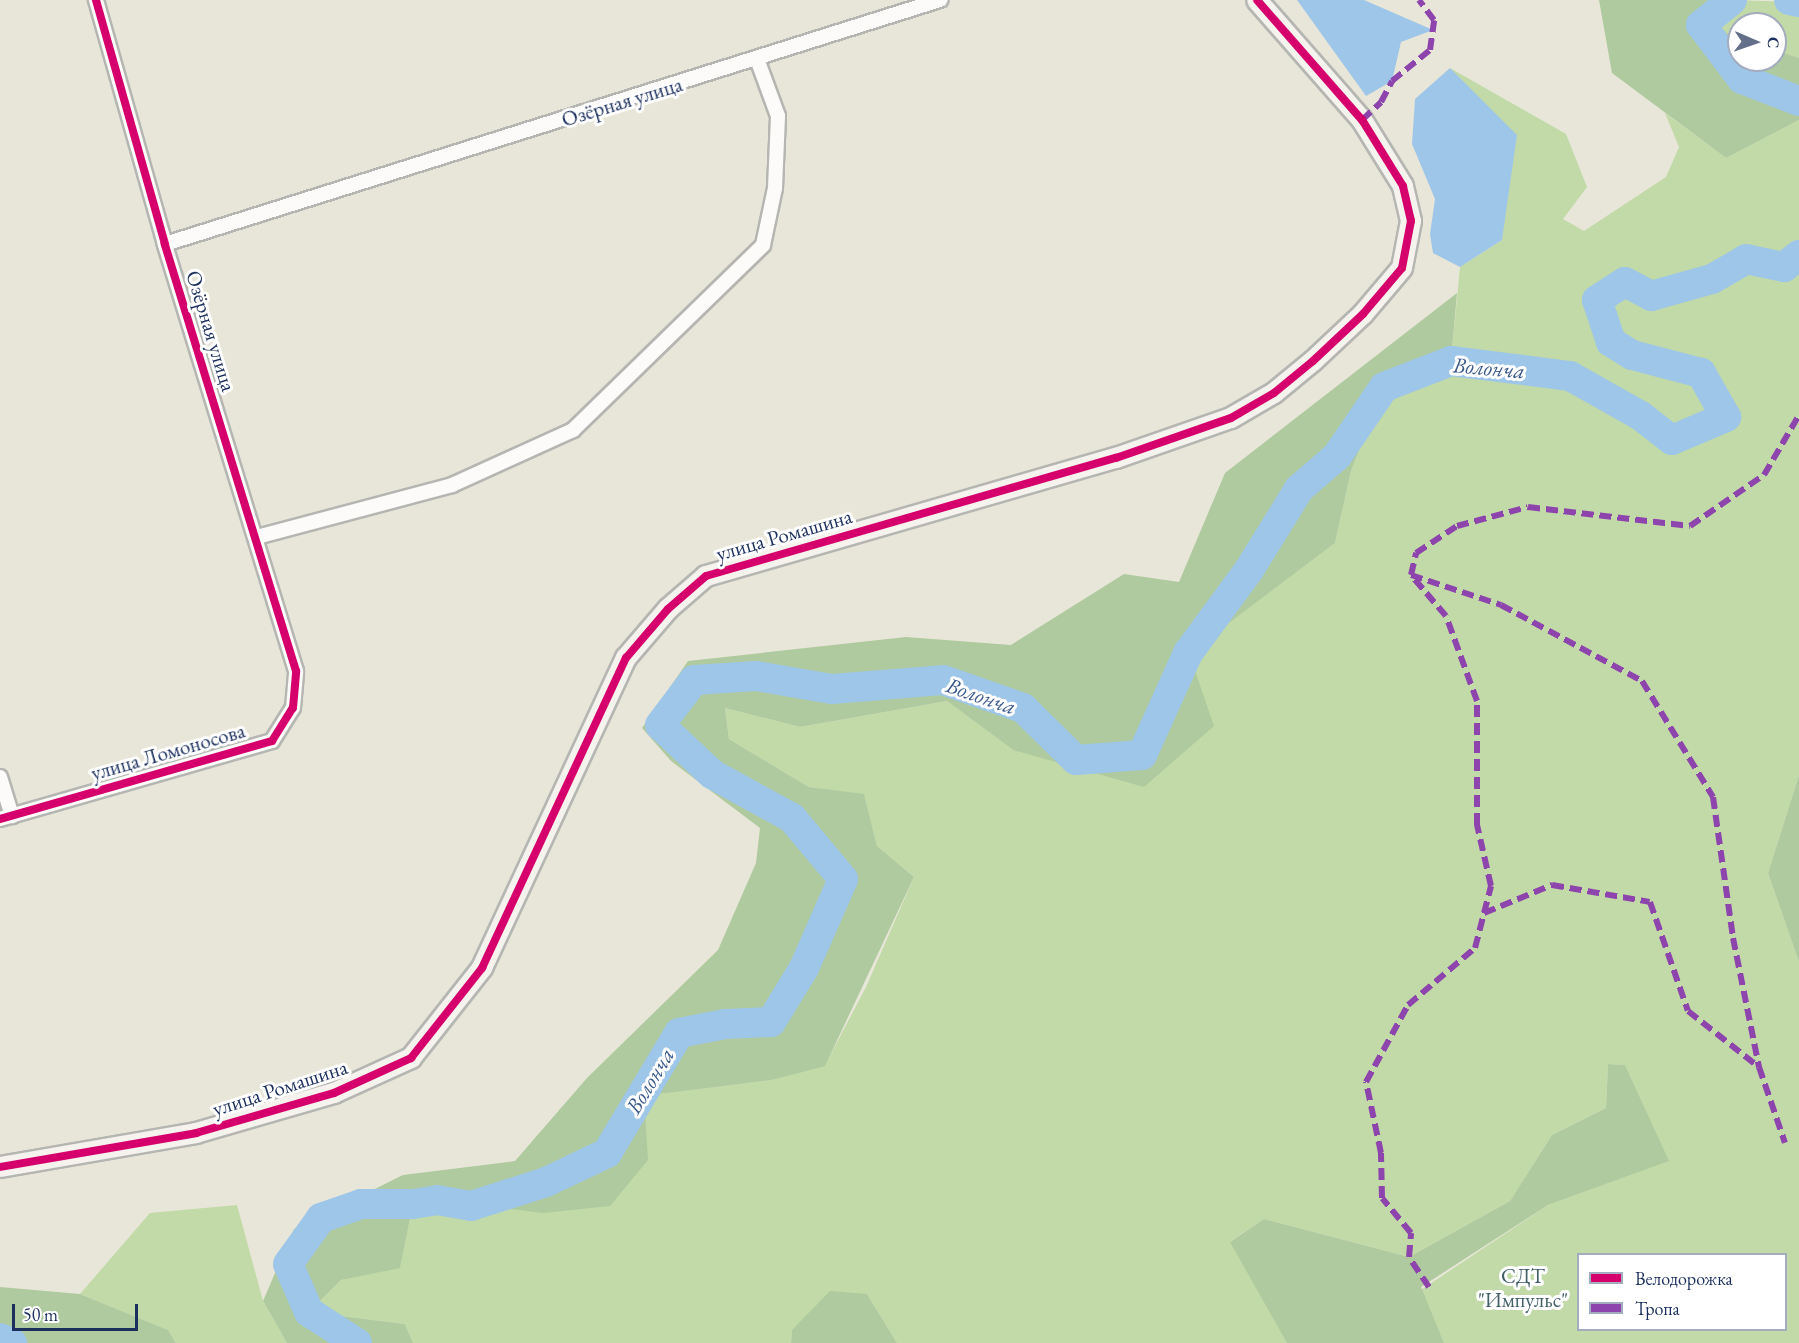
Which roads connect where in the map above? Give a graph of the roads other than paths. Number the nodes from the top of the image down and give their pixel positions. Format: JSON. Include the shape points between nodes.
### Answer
{"nodes":[{"id":1,"x":96,"y":0,"type":"edge"},
{"id":2,"x":940,"y":0,"type":"edge"},
{"id":3,"x":1257,"y":0,"type":"edge"},
{"id":4,"x":757,"y":59,"type":"junction"},
{"id":5,"x":165,"y":244,"type":"junction"},
{"id":6,"x":257,"y":537,"type":"junction"},
{"id":7,"x":297,"y":671,"type":"joint"},
{"id":8,"x":0,"y":777,"type":"edge"},
{"id":9,"x":6,"y":817,"type":"edge"},
{"id":10,"x":0,"y":1167,"type":"edge"}],
"edges":[{"from":1,"to":5,"type":"street","name":"Озёрная улица"},
{"from":2,"to":4,"type":"street","name":"Озёрная улица"},
{"from":3,"to":10,"type":"street","name":"улица Ромашина","via":[[1375,139],[1403,186],[1411,221],[1402,268],[1363,314],[1274,393],[1231,418],[1116,458],[706,576],[668,609],[626,658],[482,968],[411,1058],[334,1094],[196,1133]]},
{"from":4,"to":5,"type":"street","name":"Озёрная улица"},
{"from":4,"to":6,"type":"street","via":[[778,116],[775,188],[762,245],[573,430],[452,485]]},
{"from":5,"to":6,"type":"street","name":"Озёрная улица"},
{"from":6,"to":7,"type":"street","name":"Озёрная улица"},
{"from":7,"to":9,"type":"street","name":"улица Ломоносова","via":[[293,708],[272,741]]},
{"from":8,"to":9,"type":"street"}]}
